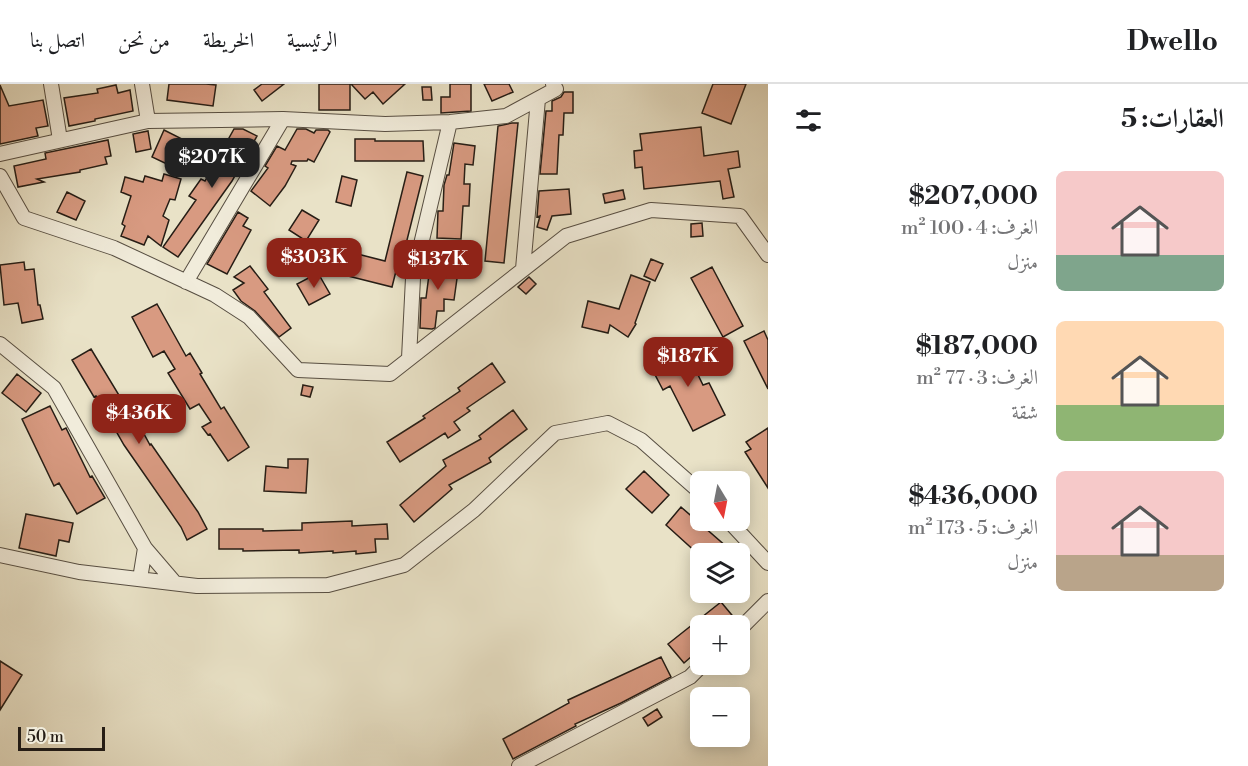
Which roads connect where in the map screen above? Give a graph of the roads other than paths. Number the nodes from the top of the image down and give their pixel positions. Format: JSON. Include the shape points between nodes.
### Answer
{"nodes":[{"id":1,"x":51,"y":84,"type":"edge"},
{"id":2,"x":142,"y":84,"type":"edge"},
{"id":3,"x":558,"y":86,"type":"edge"},
{"id":4,"x":538,"y":99,"type":"junction"},
{"id":5,"x":284,"y":118,"type":"junction"},
{"id":6,"x":148,"y":121,"type":"junction"},
{"id":7,"x":450,"y":122,"type":"junction"},
{"id":8,"x":60,"y":140,"type":"junction"},
{"id":9,"x":0,"y":154,"type":"edge"},
{"id":10,"x":0,"y":176,"type":"edge"},
{"id":11,"x":768,"y":255,"type":"edge"},
{"id":12,"x":523,"y":269,"type":"junction"},
{"id":13,"x":186,"y":282,"type":"junction"},
{"id":14,"x":0,"y":344,"type":"edge"},
{"id":15,"x":409,"y":358,"type":"junction"},
{"id":16,"x":690,"y":483,"type":"edge"},
{"id":17,"x":738,"y":531,"type":"edge"},
{"id":18,"x":145,"y":548,"type":"junction"},
{"id":19,"x":0,"y":555,"type":"edge"},
{"id":20,"x":768,"y":562,"type":"edge"},
{"id":21,"x":140,"y":579,"type":"junction"},
{"id":22,"x":175,"y":583,"type":"junction"},
{"id":23,"x":768,"y":601,"type":"edge"},
{"id":24,"x":750,"y":619,"type":"edge"},
{"id":25,"x":692,"y":675,"type":"edge"},
{"id":26,"x":519,"y":766,"type":"edge"}],
"edges":[{"from":1,"to":8,"type":"street"},
{"from":2,"to":6,"type":"street"},
{"from":3,"to":4,"type":"street"},
{"from":4,"to":7,"type":"street","via":[[506,116]]},
{"from":4,"to":12,"type":"street"},
{"from":5,"to":6,"type":"street"},
{"from":5,"to":7,"type":"street","via":[[385,124]]},
{"from":5,"to":13,"type":"street"},
{"from":6,"to":8,"type":"street"},
{"from":7,"to":15,"type":"street","via":[[413,278]]},
{"from":8,"to":9,"type":"street"},
{"from":10,"to":13,"type":"street","via":[[24,218],[114,248]]},
{"from":11,"to":12,"type":"street","via":[[740,216],[651,210],[566,236]]},
{"from":12,"to":15,"type":"street"},
{"from":13,"to":15,"type":"street","via":[[216,295],[249,317],[298,370],[390,374]]},
{"from":14,"to":18,"type":"street","via":[[54,388]]},
{"from":16,"to":22,"type":"street","via":[[641,440],[608,423],[555,433],[474,510],[404,564],[328,585]]},
{"from":17,"to":20,"type":"street"},
{"from":18,"to":21,"type":"street"},
{"from":18,"to":22,"type":"street"},
{"from":19,"to":21,"type":"street","via":[[79,572]]},
{"from":21,"to":22,"type":"street"},
{"from":23,"to":24,"type":"street"},
{"from":25,"to":26,"type":"street"}]}
